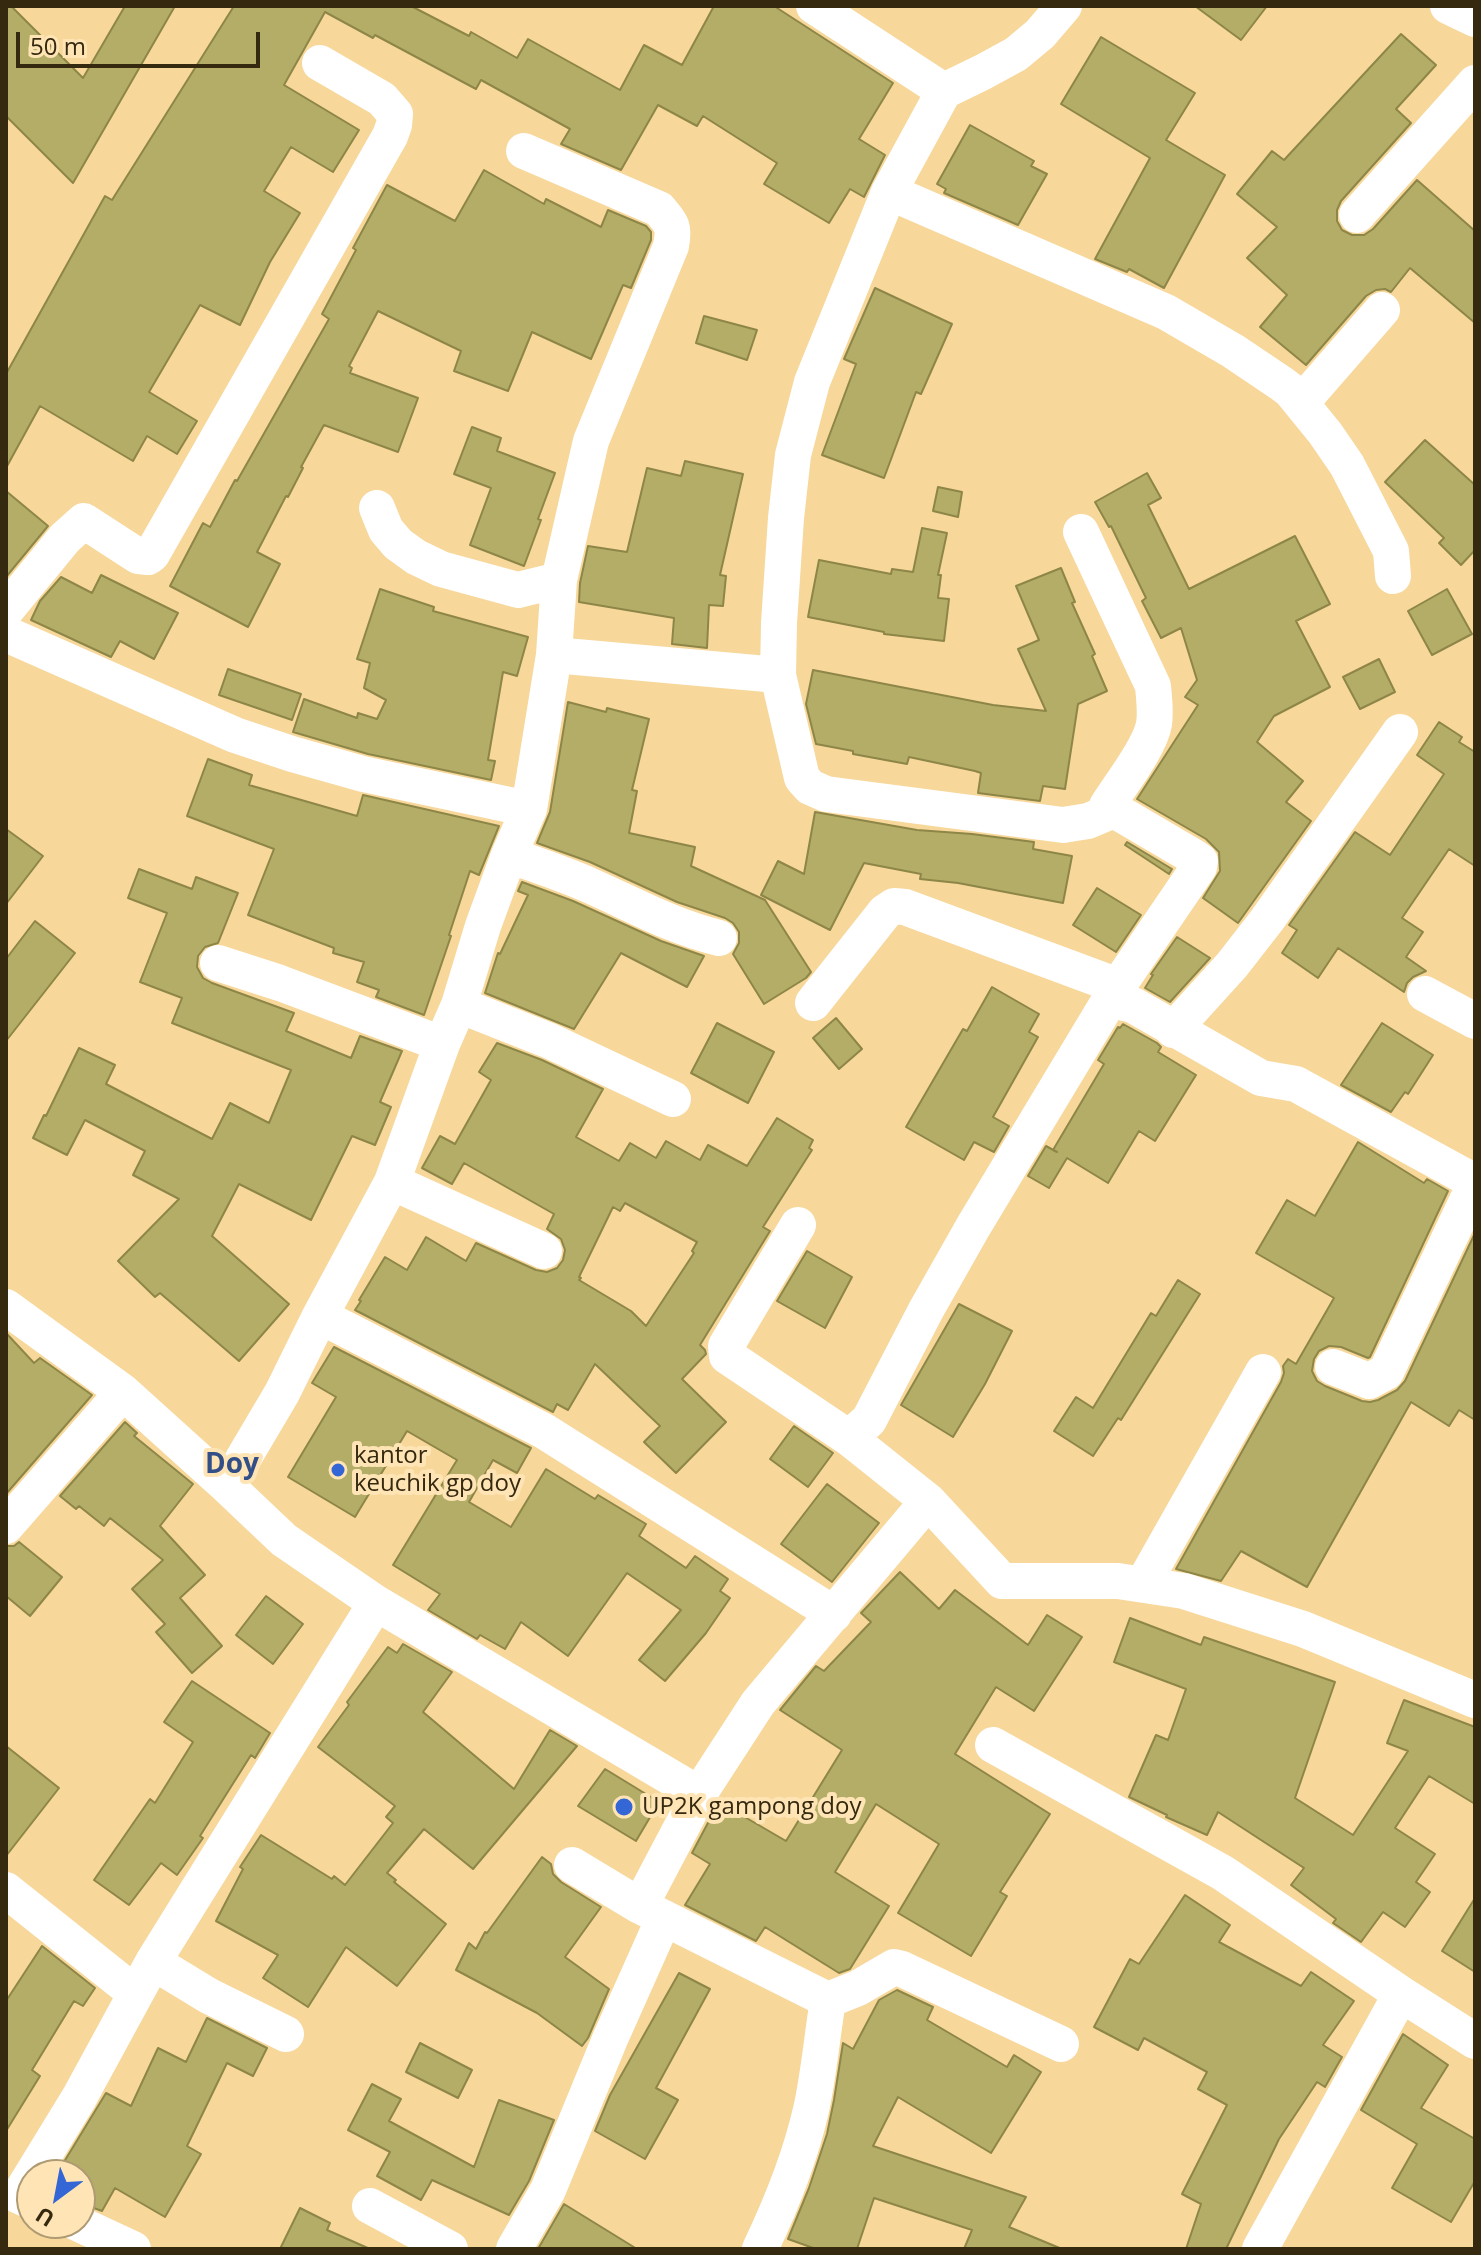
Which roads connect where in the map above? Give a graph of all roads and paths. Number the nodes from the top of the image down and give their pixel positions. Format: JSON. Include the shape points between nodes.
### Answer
{"nodes":[{"id":1,"x":814,"y":6,"type":"edge"},
{"id":2,"x":1064,"y":6,"type":"edge"},
{"id":3,"x":1448,"y":6,"type":"edge"},
{"id":4,"x":1475,"y":19,"type":"edge"},
{"id":5,"x":320,"y":63,"type":"dead end"},
{"id":6,"x":1475,"y":83,"type":"edge"},
{"id":7,"x":944,"y":91,"type":"junction"},
{"id":8,"x":524,"y":151,"type":"dead end"},
{"id":9,"x":889,"y":192,"type":"junction"},
{"id":10,"x":1357,"y":215,"type":"dead end"},
{"id":11,"x":1382,"y":310,"type":"dead end"},
{"id":12,"x":1301,"y":403,"type":"junction"},
{"id":13,"x":377,"y":508,"type":"dead end"},
{"id":14,"x":1081,"y":532,"type":"dead end"},
{"id":15,"x":1393,"y":576,"type":"dead end"},
{"id":16,"x":559,"y":580,"type":"junction"},
{"id":17,"x":6,"y":610,"type":"edge"},
{"id":18,"x":6,"y":634,"type":"edge"},
{"id":19,"x":554,"y":655,"type":"junction"},
{"id":20,"x":778,"y":675,"type":"junction"},
{"id":21,"x":1400,"y":732,"type":"dead end"},
{"id":22,"x":529,"y":809,"type":"junction"},
{"id":23,"x":1114,"y":810,"type":"junction"},
{"id":24,"x":509,"y":855,"type":"junction"},
{"id":25,"x":719,"y":938,"type":"dead end"},
{"id":26,"x":218,"y":963,"type":"dead end"},
{"id":27,"x":1118,"y":986,"type":"junction"},
{"id":28,"x":1425,"y":994,"type":"dead end"},
{"id":29,"x":813,"y":1003,"type":"dead end"},
{"id":30,"x":459,"y":1005,"type":"junction"},
{"id":31,"x":1475,"y":1021,"type":"edge"},
{"id":32,"x":1173,"y":1030,"type":"junction"},
{"id":33,"x":442,"y":1044,"type":"junction"},
{"id":34,"x":673,"y":1099,"type":"dead end"},
{"id":35,"x":392,"y":1182,"type":"junction"},
{"id":36,"x":1475,"y":1183,"type":"edge"},
{"id":37,"x":798,"y":1225,"type":"dead end"},
{"id":38,"x":544,"y":1251,"type":"dead end"},
{"id":39,"x":6,"y":1307,"type":"edge"},
{"id":40,"x":320,"y":1316,"type":"junction"},
{"id":41,"x":1333,"y":1367,"type":"dead end"},
{"id":42,"x":1263,"y":1372,"type":"dead end"},
{"id":43,"x":123,"y":1392,"type":"junction"},
{"id":44,"x":849,"y":1438,"type":"junction"},
{"id":45,"x":227,"y":1486,"type":"junction"},
{"id":46,"x":928,"y":1501,"type":"junction"},
{"id":47,"x":6,"y":1526,"type":"edge"},
{"id":48,"x":1143,"y":1584,"type":"junction"},
{"id":49,"x":376,"y":1603,"type":"junction"},
{"id":50,"x":834,"y":1614,"type":"junction"},
{"id":51,"x":1475,"y":1700,"type":"edge"},
{"id":52,"x":993,"y":1745,"type":"dead end"},
{"id":53,"x":699,"y":1794,"type":"junction"},
{"id":54,"x":572,"y":1865,"type":"dead end"},
{"id":55,"x":6,"y":1890,"type":"edge"},
{"id":56,"x":652,"y":1912,"type":"junction"},
{"id":57,"x":153,"y":1962,"type":"junction"},
{"id":58,"x":135,"y":1993,"type":"junction"},
{"id":59,"x":1401,"y":1994,"type":"junction"},
{"id":60,"x":828,"y":2000,"type":"junction"},
{"id":61,"x":286,"y":2034,"type":"dead end"},
{"id":62,"x":1475,"y":2041,"type":"edge"},
{"id":63,"x":1061,"y":2044,"type":"dead end"},
{"id":64,"x":42,"y":2159,"type":"edge"},
{"id":65,"x":370,"y":2206,"type":"dead end"},
{"id":66,"x":96,"y":2232,"type":"edge"},
{"id":67,"x":133,"y":2249,"type":"edge"},
{"id":68,"x":450,"y":2249,"type":"edge"},
{"id":69,"x":514,"y":2249,"type":"edge"},
{"id":70,"x":760,"y":2249,"type":"edge"},
{"id":71,"x":1260,"y":2249,"type":"edge"}],
"edges":[{"from":1,"to":7,"type":"street"},
{"from":2,"to":7,"type":"street","via":[[1016,54]]},
{"from":3,"to":4,"type":"street"},
{"from":5,"to":17,"type":"street","via":[[382,99],[395,114],[394,125],[152,554],[138,556],[84,521]]},
{"from":6,"to":10,"type":"street"},
{"from":7,"to":9,"type":"street"},
{"from":8,"to":16,"type":"street","via":[[659,209],[674,233],[591,441]]},
{"from":9,"to":12,"type":"street","via":[[1166,312],[1282,384]]},
{"from":9,"to":20,"type":"street","via":[[812,382],[793,455]]},
{"from":11,"to":12,"type":"street"},
{"from":12,"to":15,"type":"street","via":[[1362,493],[1391,551]]},
{"from":13,"to":16,"type":"street","via":[[398,544],[441,569],[518,590]]},
{"from":14,"to":23,"type":"street","via":[[1153,686],[1155,702],[1150,737],[1107,806]]},
{"from":16,"to":19,"type":"street"},
{"from":18,"to":22,"type":"street","via":[[235,735],[363,774]]},
{"from":19,"to":20,"type":"street"},
{"from":19,"to":22,"type":"street"},
{"from":20,"to":23,"type":"street","via":[[802,778],[826,794],[1063,825]]},
{"from":21,"to":32,"type":"street","via":[[1258,931]]},
{"from":22,"to":24,"type":"street"},
{"from":23,"to":27,"type":"street","via":[[1200,861]]},
{"from":24,"to":25,"type":"street","via":[[661,920]]},
{"from":24,"to":30,"type":"street"},
{"from":26,"to":33,"type":"street"},
{"from":27,"to":29,"type":"street","via":[[894,906]]},
{"from":27,"to":32,"type":"street","via":[[1124,1003]]},
{"from":27,"to":44,"type":"street","via":[[926,1310],[869,1420]]},
{"from":28,"to":31,"type":"street"},
{"from":30,"to":33,"type":"street"},
{"from":30,"to":34,"type":"street"},
{"from":32,"to":36,"type":"street","via":[[1261,1078],[1296,1084]]},
{"from":33,"to":35,"type":"street"},
{"from":35,"to":38,"type":"street"},
{"from":35,"to":40,"type":"street"},
{"from":36,"to":41,"type":"street","via":[[1386,1372],[1369,1381]]},
{"from":37,"to":44,"type":"street","via":[[726,1346],[727,1356]]},
{"from":39,"to":43,"type":"street"},
{"from":40,"to":45,"type":"street"},
{"from":40,"to":50,"type":"street","via":[[544,1431]]},
{"from":42,"to":48,"type":"street"},
{"from":43,"to":45,"type":"street"},
{"from":43,"to":47,"type":"street"},
{"from":44,"to":46,"type":"street"},
{"from":45,"to":49,"type":"street","via":[[284,1540]]},
{"from":46,"to":48,"type":"street","via":[[1002,1581]]},
{"from":46,"to":50,"type":"street"},
{"from":48,"to":51,"type":"street","via":[[1184,1591],[1303,1629]]},
{"from":49,"to":53,"type":"street"},
{"from":49,"to":57,"type":"street"},
{"from":50,"to":53,"type":"street","via":[[758,1703]]},
{"from":52,"to":59,"type":"street","via":[[1223,1873]]},
{"from":53,"to":56,"type":"street"},
{"from":54,"to":56,"type":"street"},
{"from":55,"to":58,"type":"street"},
{"from":56,"to":60,"type":"street"},
{"from":56,"to":69,"type":"street","via":[[610,2039],[548,2190]]},
{"from":57,"to":58,"type":"street"},
{"from":57,"to":61,"type":"street"},
{"from":58,"to":64,"type":"street"},
{"from":59,"to":62,"type":"street"},
{"from":59,"to":71,"type":"street"},
{"from":60,"to":63,"type":"street","via":[[894,1967]]},
{"from":60,"to":70,"type":"street","via":[[811,2109]]},
{"from":65,"to":68,"type":"street"},
{"from":66,"to":67,"type":"street"}]}
